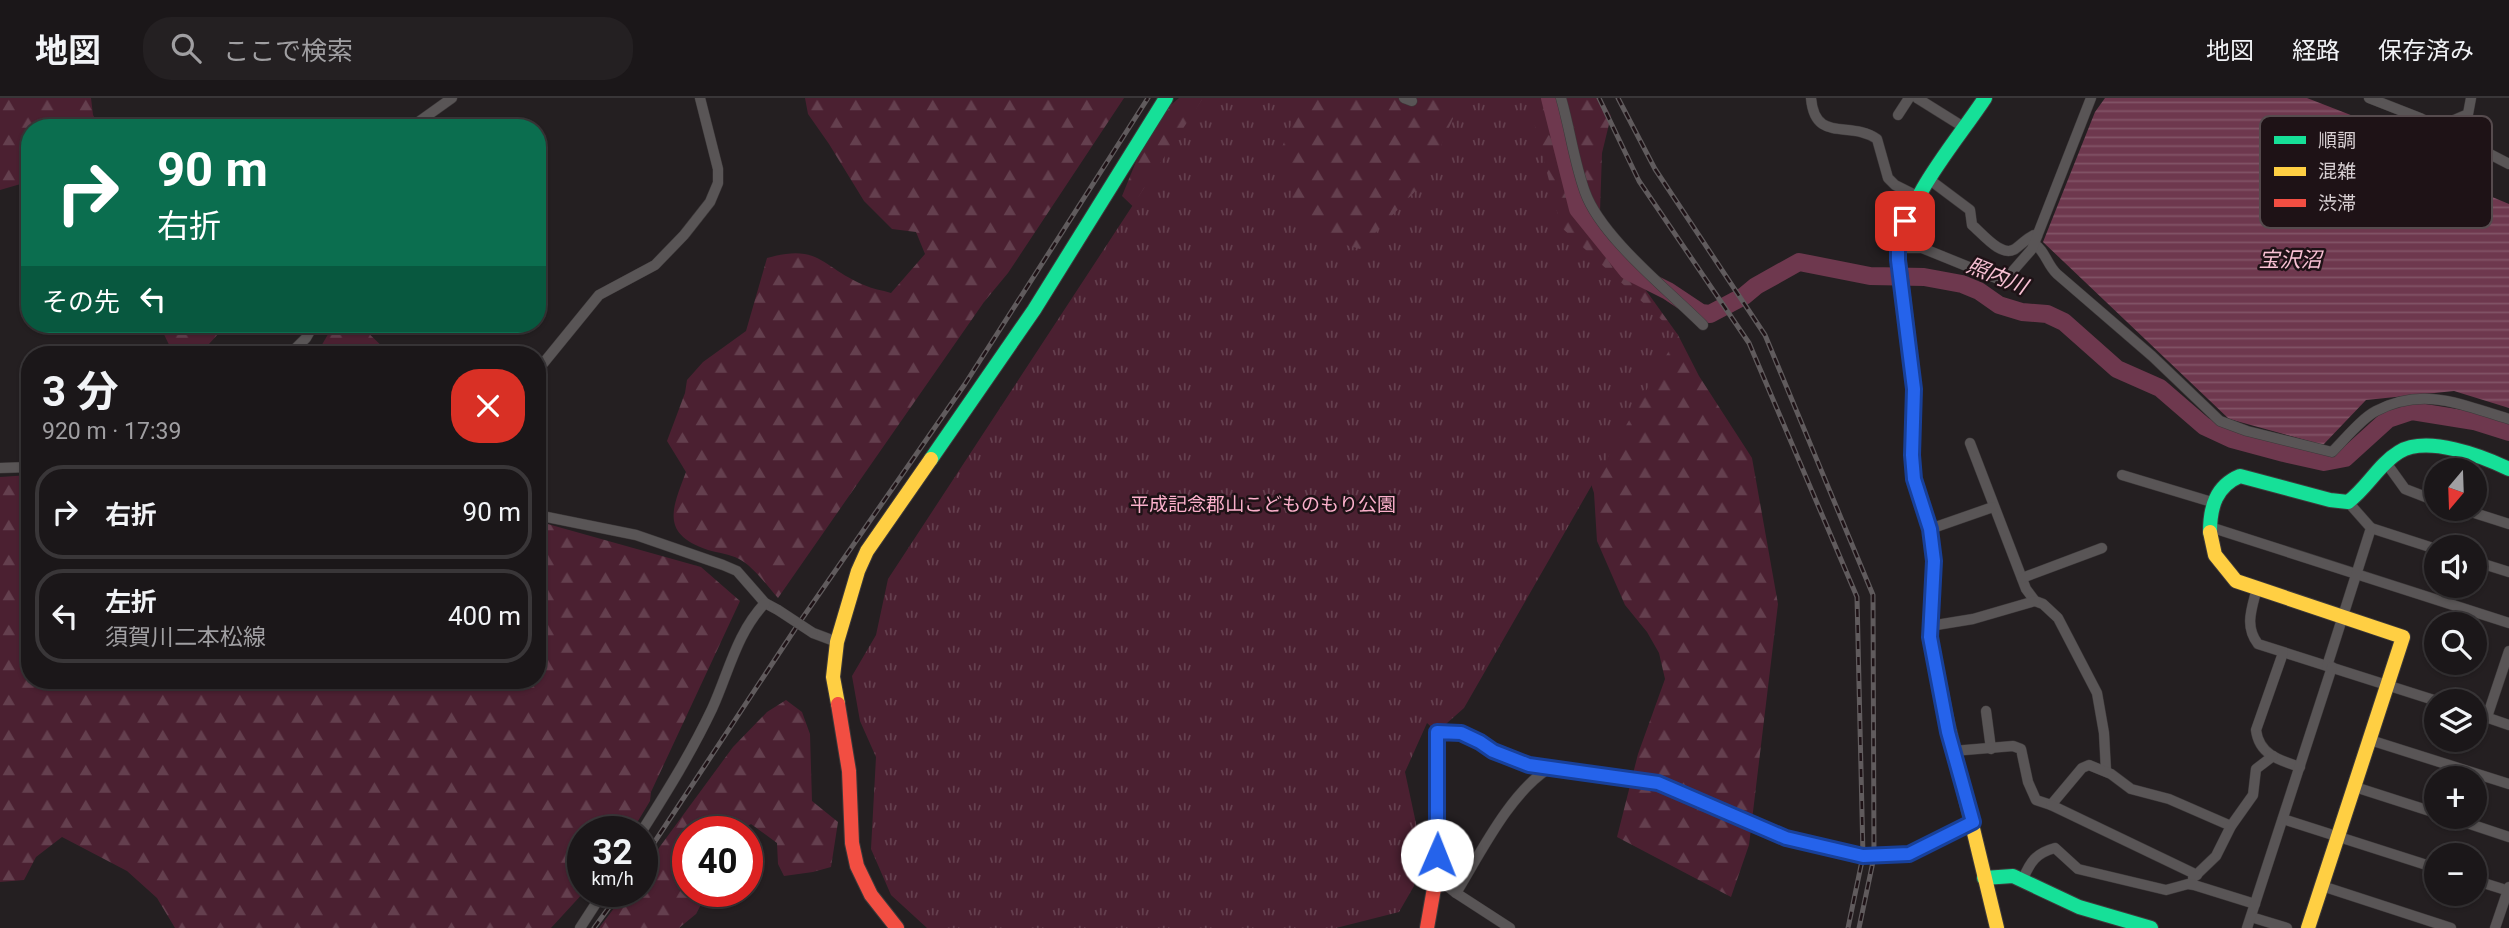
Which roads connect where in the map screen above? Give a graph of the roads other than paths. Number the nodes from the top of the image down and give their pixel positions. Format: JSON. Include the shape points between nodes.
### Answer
{"nodes":[{"id":1,"x":452,"y":98,"type":"edge"},
{"id":2,"x":700,"y":98,"type":"edge"},
{"id":3,"x":1166,"y":98,"type":"edge"},
{"id":4,"x":1561,"y":98,"type":"edge"},
{"id":5,"x":1811,"y":98,"type":"edge"},
{"id":6,"x":1909,"y":98,"type":"edge"},
{"id":7,"x":1917,"y":98,"type":"edge"},
{"id":8,"x":1985,"y":98,"type":"edge"},
{"id":9,"x":2091,"y":98,"type":"edge"},
{"id":10,"x":2369,"y":98,"type":"edge"},
{"id":11,"x":2471,"y":98,"type":"edge"},
{"id":12,"x":2389,"y":102,"type":"edge"},
{"id":13,"x":1898,"y":115,"type":"dead end"},
{"id":14,"x":2417,"y":116,"type":"edge"},
{"id":15,"x":2463,"y":116,"type":"edge"},
{"id":16,"x":423,"y":119,"type":"edge"},
{"id":17,"x":1965,"y":128,"type":"junction"},
{"id":18,"x":2492,"y":155,"type":"edge"},
{"id":19,"x":2509,"y":164,"type":"edge"},
{"id":20,"x":1930,"y":180,"type":"junction"},
{"id":21,"x":1919,"y":197,"type":"junction"},
{"id":22,"x":2035,"y":240,"type":"junction"},
{"id":23,"x":1898,"y":254,"type":"junction"},
{"id":24,"x":1703,"y":325,"type":"dead end"},
{"id":25,"x":546,"y":360,"type":"edge"},
{"id":26,"x":2509,"y":419,"type":"edge"},
{"id":27,"x":1970,"y":443,"type":"dead end"},
{"id":28,"x":2386,"y":464,"type":"junction"},
{"id":29,"x":21,"y":467,"type":"edge"},
{"id":30,"x":0,"y":468,"type":"edge"},
{"id":31,"x":2509,"y":469,"type":"edge"},
{"id":32,"x":2122,"y":475,"type":"dead end"},
{"id":33,"x":2424,"y":496,"type":"edge"},
{"id":34,"x":2348,"y":502,"type":"junction"},
{"id":35,"x":2215,"y":503,"type":"junction"},
{"id":36,"x":1993,"y":507,"type":"junction"},
{"id":37,"x":546,"y":517,"type":"edge"},
{"id":38,"x":2487,"y":517,"type":"edge"},
{"id":39,"x":2509,"y":524,"type":"edge"},
{"id":40,"x":2210,"y":527,"type":"junction"},
{"id":41,"x":2371,"y":528,"type":"junction"},
{"id":42,"x":1930,"y":529,"type":"junction"},
{"id":43,"x":2424,"y":545,"type":"edge"},
{"id":44,"x":2102,"y":548,"type":"dead end"},
{"id":45,"x":2487,"y":565,"type":"edge"},
{"id":46,"x":2509,"y":572,"type":"edge"},
{"id":47,"x":2357,"y":574,"type":"junction"},
{"id":48,"x":2022,"y":578,"type":"junction"},
{"id":49,"x":2257,"y":588,"type":"junction"},
{"id":50,"x":2035,"y":601,"type":"junction"},
{"id":51,"x":765,"y":603,"type":"junction"},
{"id":52,"x":2343,"y":618,"type":"junction"},
{"id":53,"x":2509,"y":623,"type":"edge"},
{"id":54,"x":1930,"y":626,"type":"junction"},
{"id":55,"x":838,"y":642,"type":"junction"},
{"id":56,"x":2509,"y":651,"type":"edge"},
{"id":57,"x":2283,"y":653,"type":"junction"},
{"id":58,"x":2330,"y":667,"type":"junction"},
{"id":59,"x":2387,"y":684,"type":"junction"},
{"id":60,"x":2424,"y":697,"type":"edge"},
{"id":61,"x":1986,"y":711,"type":"dead end"},
{"id":62,"x":2487,"y":718,"type":"joint"},
{"id":63,"x":2509,"y":725,"type":"edge"},
{"id":64,"x":1437,"y":732,"type":"joint"},
{"id":65,"x":2370,"y":740,"type":"junction"},
{"id":66,"x":1991,"y":749,"type":"junction"},
{"id":67,"x":1953,"y":751,"type":"junction"},
{"id":68,"x":2273,"y":756,"type":"junction"},
{"id":69,"x":2300,"y":767,"type":"junction"},
{"id":70,"x":1548,"y":769,"type":"junction"},
{"id":71,"x":2106,"y":771,"type":"junction"},
{"id":72,"x":2509,"y":784,"type":"edge"},
{"id":73,"x":2355,"y":787,"type":"junction"},
{"id":74,"x":2050,"y":805,"type":"junction"},
{"id":75,"x":2424,"y":809,"type":"edge"},
{"id":76,"x":652,"y":816,"type":"edge"},
{"id":77,"x":2283,"y":819,"type":"junction"},
{"id":78,"x":1973,"y":822,"type":"junction"},
{"id":79,"x":2231,"y":826,"type":"junction"},
{"id":80,"x":2485,"y":829,"type":"edge"},
{"id":81,"x":2338,"y":837,"type":"junction"},
{"id":82,"x":2509,"y":837,"type":"edge"},
{"id":83,"x":2424,"y":864,"type":"edge"},
{"id":84,"x":2197,"y":875,"type":"junction"},
{"id":85,"x":1436,"y":877,"type":"junction"},
{"id":86,"x":1984,"y":878,"type":"junction"},
{"id":87,"x":2023,"y":880,"type":"junction"},
{"id":88,"x":2188,"y":884,"type":"junction"},
{"id":89,"x":2487,"y":884,"type":"edge"},
{"id":90,"x":2322,"y":886,"type":"junction"},
{"id":91,"x":2509,"y":890,"type":"edge"},
{"id":92,"x":1456,"y":893,"type":"junction"},
{"id":93,"x":2255,"y":904,"type":"junction"},
{"id":94,"x":594,"y":907,"type":"edge"},
{"id":95,"x":2251,"y":917,"type":"junction"},
{"id":96,"x":580,"y":928,"type":"edge"},
{"id":97,"x":897,"y":928,"type":"edge"},
{"id":98,"x":1427,"y":928,"type":"edge"},
{"id":99,"x":1510,"y":928,"type":"edge"},
{"id":100,"x":1997,"y":928,"type":"edge"},
{"id":101,"x":2151,"y":928,"type":"edge"},
{"id":102,"x":2247,"y":928,"type":"edge"},
{"id":103,"x":2287,"y":928,"type":"edge"},
{"id":104,"x":2308,"y":928,"type":"edge"},
{"id":105,"x":2451,"y":928,"type":"edge"},
{"id":106,"x":2495,"y":928,"type":"edge"}],
"edges":[{"from":1,"to":16,"type":"street"},
{"from":2,"to":25,"type":"street","via":[[718,169],[710,202],[655,265],[592,301]]},
{"from":3,"to":55,"type":"street","via":[[1034,310],[867,551]]},
{"from":4,"to":24,"type":"street","via":[[1585,192],[1598,217],[1612,237]]},
{"from":5,"to":21,"type":"street","via":[[1824,127],[1877,139],[1888,178]]},
{"from":6,"to":13,"type":"street"},
{"from":7,"to":17,"type":"street"},
{"from":8,"to":17,"type":"street"},
{"from":9,"to":22,"type":"street"},
{"from":10,"to":12,"type":"street"},
{"from":11,"to":15,"type":"street","via":[[2471,108]]},
{"from":12,"to":14,"type":"street"},
{"from":17,"to":20,"type":"street"},
{"from":18,"to":19,"type":"street"},
{"from":20,"to":21,"type":"street"},
{"from":20,"to":22,"type":"street","via":[[1970,210],[1972,225],[1995,246],[2012,250],[2034,235]]},
{"from":21,"to":23,"type":"street","via":[[1905,221]]},
{"from":22,"to":23,"type":"street","via":[[2014,272],[1996,278],[1931,250]]},
{"from":22,"to":26,"type":"street","via":[[2057,274],[2220,421],[2332,452],[2375,411],[2410,400],[2437,398]]},
{"from":23,"to":42,"type":"street","via":[[1914,389],[1914,479]]},
{"from":27,"to":36,"type":"street"},
{"from":28,"to":31,"type":"street","via":[[2405,449],[2418,446],[2478,456]]},
{"from":28,"to":33,"type":"street","via":[[2405,489]]},
{"from":28,"to":34,"type":"street"},
{"from":29,"to":30,"type":"street"},
{"from":32,"to":35,"type":"street"},
{"from":34,"to":35,"type":"street","via":[[2240,476],[2225,483]]},
{"from":34,"to":41,"type":"street"},
{"from":35,"to":40,"type":"street"},
{"from":36,"to":42,"type":"street"},
{"from":36,"to":48,"type":"street"},
{"from":37,"to":51,"type":"street","via":[[636,535],[723,565],[737,571]]},
{"from":38,"to":39,"type":"street"},
{"from":40,"to":47,"type":"street"},
{"from":40,"to":49,"type":"street","via":[[2223,568],[2235,581]]},
{"from":41,"to":43,"type":"street"},
{"from":41,"to":47,"type":"street"},
{"from":42,"to":54,"type":"street","via":[[1934,561]]},
{"from":44,"to":48,"type":"street"},
{"from":45,"to":46,"type":"street"},
{"from":47,"to":52,"type":"street"},
{"from":47,"to":53,"type":"street"},
{"from":48,"to":50,"type":"street"},
{"from":49,"to":52,"type":"street"},
{"from":49,"to":57,"type":"street","via":[[2249,623],[2252,637]]},
{"from":50,"to":54,"type":"street"},
{"from":50,"to":71,"type":"street","via":[[2058,618],[2097,693]]},
{"from":51,"to":55,"type":"street","bridge":true},
{"from":51,"to":76,"type":"street","via":[[746,625],[682,769]]},
{"from":52,"to":58,"type":"street"},
{"from":52,"to":59,"type":"street","via":[[2403,637]]},
{"from":54,"to":67,"type":"street"},
{"from":55,"to":97,"type":"street","via":[[833,677],[849,771],[852,843],[871,895]]},
{"from":56,"to":62,"type":"street"},
{"from":57,"to":58,"type":"street"},
{"from":57,"to":68,"type":"street","via":[[2256,730],[2262,748]]},
{"from":58,"to":59,"type":"street"},
{"from":58,"to":69,"type":"street"},
{"from":59,"to":60,"type":"street"},
{"from":59,"to":65,"type":"street"},
{"from":61,"to":66,"type":"street"},
{"from":62,"to":63,"type":"street"},
{"from":64,"to":70,"type":"street","via":[[1456,731],[1493,751]]},
{"from":64,"to":85,"type":"street"},
{"from":65,"to":72,"type":"street"},
{"from":65,"to":73,"type":"street"},
{"from":66,"to":67,"type":"street"},
{"from":66,"to":74,"type":"street","via":[[2021,749],[2036,800]]},
{"from":67,"to":78,"type":"street"},
{"from":68,"to":69,"type":"street"},
{"from":68,"to":79,"type":"street","via":[[2256,769],[2253,795]]},
{"from":69,"to":77,"type":"street"},
{"from":70,"to":78,"type":"street","via":[[1658,783],[1786,838],[1863,856],[1909,854]]},
{"from":70,"to":92,"type":"street","via":[[1513,803]]},
{"from":71,"to":74,"type":"street","via":[[2089,765],[2082,768]]},
{"from":71,"to":79,"type":"street","via":[[2131,789],[2169,799]]},
{"from":73,"to":75,"type":"street"},
{"from":73,"to":81,"type":"street"},
{"from":74,"to":84,"type":"street"},
{"from":77,"to":81,"type":"street"},
{"from":77,"to":93,"type":"street"},
{"from":78,"to":86,"type":"street"},
{"from":79,"to":84,"type":"street","via":[[2217,856]]},
{"from":80,"to":82,"type":"street"},
{"from":81,"to":83,"type":"street"},
{"from":81,"to":90,"type":"street"},
{"from":84,"to":88,"type":"street"},
{"from":85,"to":92,"type":"street"},
{"from":85,"to":98,"type":"street"},
{"from":86,"to":87,"type":"street"},
{"from":86,"to":100,"type":"street"},
{"from":87,"to":88,"type":"street","via":[[2034,857],[2055,848],[2078,869],[2166,890]]},
{"from":87,"to":101,"type":"street","via":[[2079,907]]},
{"from":88,"to":93,"type":"street"},
{"from":89,"to":91,"type":"street"},
{"from":90,"to":104,"type":"street"},
{"from":90,"to":105,"type":"street"},
{"from":91,"to":106,"type":"street"},
{"from":92,"to":99,"type":"street"},
{"from":93,"to":95,"type":"street"},
{"from":94,"to":96,"type":"street"},
{"from":95,"to":102,"type":"street"},
{"from":95,"to":103,"type":"street"}]}
